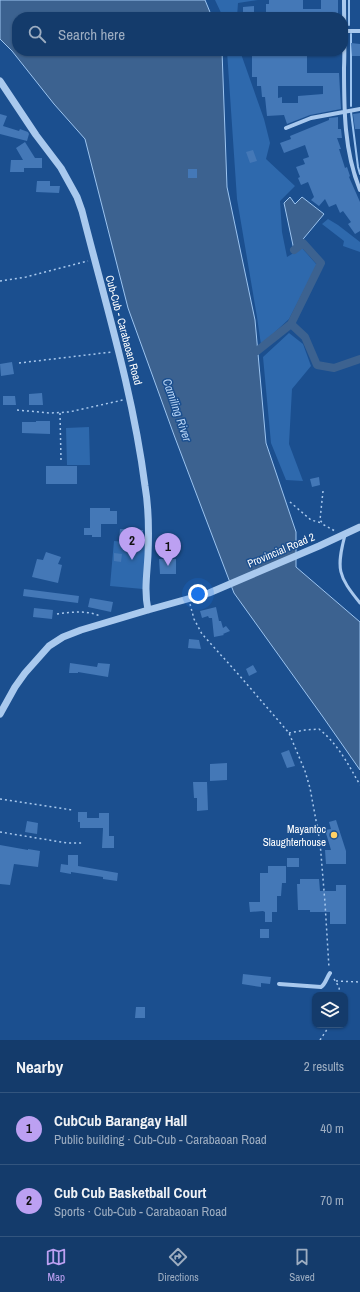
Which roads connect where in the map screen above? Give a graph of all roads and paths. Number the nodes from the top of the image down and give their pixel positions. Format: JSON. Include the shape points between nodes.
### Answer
{"nodes":[{"id":1,"x":344,"y":0,"type":"edge"},
{"id":2,"x":344,"y":12,"type":"edge"},
{"id":3,"x":348,"y":30,"type":"edge"},
{"id":4,"x":360,"y":31,"type":"edge"},
{"id":5,"x":344,"y":56,"type":"edge"},
{"id":6,"x":0,"y":81,"type":"edge"},
{"id":7,"x":360,"y":108,"type":"edge"},
{"id":8,"x":344,"y":111,"type":"junction"},
{"id":9,"x":286,"y":128,"type":"dead end"},
{"id":10,"x":360,"y":190,"type":"edge"},
{"id":11,"x":94,"y":260,"type":"junction"},
{"id":12,"x":0,"y":281,"type":"edge"},
{"id":13,"x":119,"y":351,"type":"junction"},
{"id":14,"x":19,"y":363,"type":"dead end"},
{"id":15,"x":131,"y":398,"type":"junction"},
{"id":16,"x":17,"y":410,"type":"dead end"},
{"id":17,"x":60,"y":413,"type":"junction"},
{"id":18,"x":61,"y":460,"type":"dead end"},
{"id":19,"x":322,"y":491,"type":"dead end"},
{"id":20,"x":290,"y":502,"type":"dead end"},
{"id":21,"x":322,"y":523,"type":"junction"},
{"id":22,"x":360,"y":527,"type":"edge"},
{"id":23,"x":344,"y":534,"type":"junction"},
{"id":24,"x":188,"y":599,"type":"junction"},
{"id":25,"x":360,"y":603,"type":"edge"},
{"id":26,"x":148,"y":610,"type":"junction"},
{"id":27,"x":57,"y":614,"type":"dead end"},
{"id":28,"x":111,"y":621,"type":"junction"},
{"id":29,"x":0,"y":714,"type":"edge"},
{"id":30,"x":289,"y":734,"type":"junction"},
{"id":31,"x":360,"y":785,"type":"edge"},
{"id":32,"x":0,"y":799,"type":"edge"},
{"id":33,"x":72,"y":810,"type":"dead end"},
{"id":34,"x":0,"y":832,"type":"edge"},
{"id":35,"x":82,"y":843,"type":"dead end"},
{"id":36,"x":330,"y":973,"type":"junction"},
{"id":37,"x":336,"y":982,"type":"junction"},
{"id":38,"x":360,"y":982,"type":"edge"},
{"id":39,"x":279,"y":984,"type":"dead end"},
{"id":40,"x":340,"y":992,"type":"edge"},
{"id":41,"x":328,"y":1028,"type":"edge"},
{"id":42,"x":320,"y":1040,"type":"edge"}],
"edges":[{"from":1,"to":2,"type":"street"},
{"from":3,"to":4,"type":"street"},
{"from":5,"to":8,"type":"street"},
{"from":6,"to":11,"type":"street","name":"Cub-Cub - Carabaoan Road","via":[[61,168],[77,196]]},
{"from":7,"to":8,"type":"street"},
{"from":8,"to":9,"type":"street","via":[[311,118]]},
{"from":8,"to":10,"type":"street","via":[[349,154]]},
{"from":11,"to":12,"type":"path"},
{"from":11,"to":13,"type":"street","name":"Cub-Cub - Carabaoan Road"},
{"from":13,"to":14,"type":"path"},
{"from":13,"to":15,"type":"street","name":"Cub-Cub - Carabaoan Road"},
{"from":15,"to":17,"type":"path"},
{"from":15,"to":26,"type":"street","name":"Cub-Cub - Carabaoan Road","via":[[147,505],[148,553],[145,591]]},
{"from":16,"to":17,"type":"path"},
{"from":17,"to":18,"type":"path"},
{"from":19,"to":21,"type":"path"},
{"from":20,"to":21,"type":"path","via":[[311,520]]},
{"from":21,"to":23,"type":"path"},
{"from":22,"to":23,"type":"street","name":"Provincial Road 2"},
{"from":23,"to":24,"type":"street","name":"Provincial Road 2","via":[[209,593]]},
{"from":23,"to":25,"type":"lane","via":[[339,560],[342,577]]},
{"from":24,"to":26,"type":"street","name":"Provincial Road 2"},
{"from":24,"to":30,"type":"path","via":[[202,634]]},
{"from":26,"to":28,"type":"street","name":"Provincial Road 2"},
{"from":27,"to":28,"type":"path","via":[[92,613]]},
{"from":28,"to":29,"type":"street","name":"Provincial Road 2","via":[[63,637],[49,646],[15,687]]},
{"from":30,"to":31,"type":"path","via":[[318,729],[330,738]]},
{"from":30,"to":36,"type":"path","via":[[305,771],[318,827]]},
{"from":32,"to":33,"type":"path"},
{"from":34,"to":35,"type":"path"},
{"from":36,"to":37,"type":"path"},
{"from":36,"to":39,"type":"street","via":[[321,987]]},
{"from":37,"to":38,"type":"path"},
{"from":37,"to":40,"type":"path"},
{"from":41,"to":42,"type":"path"}]}
